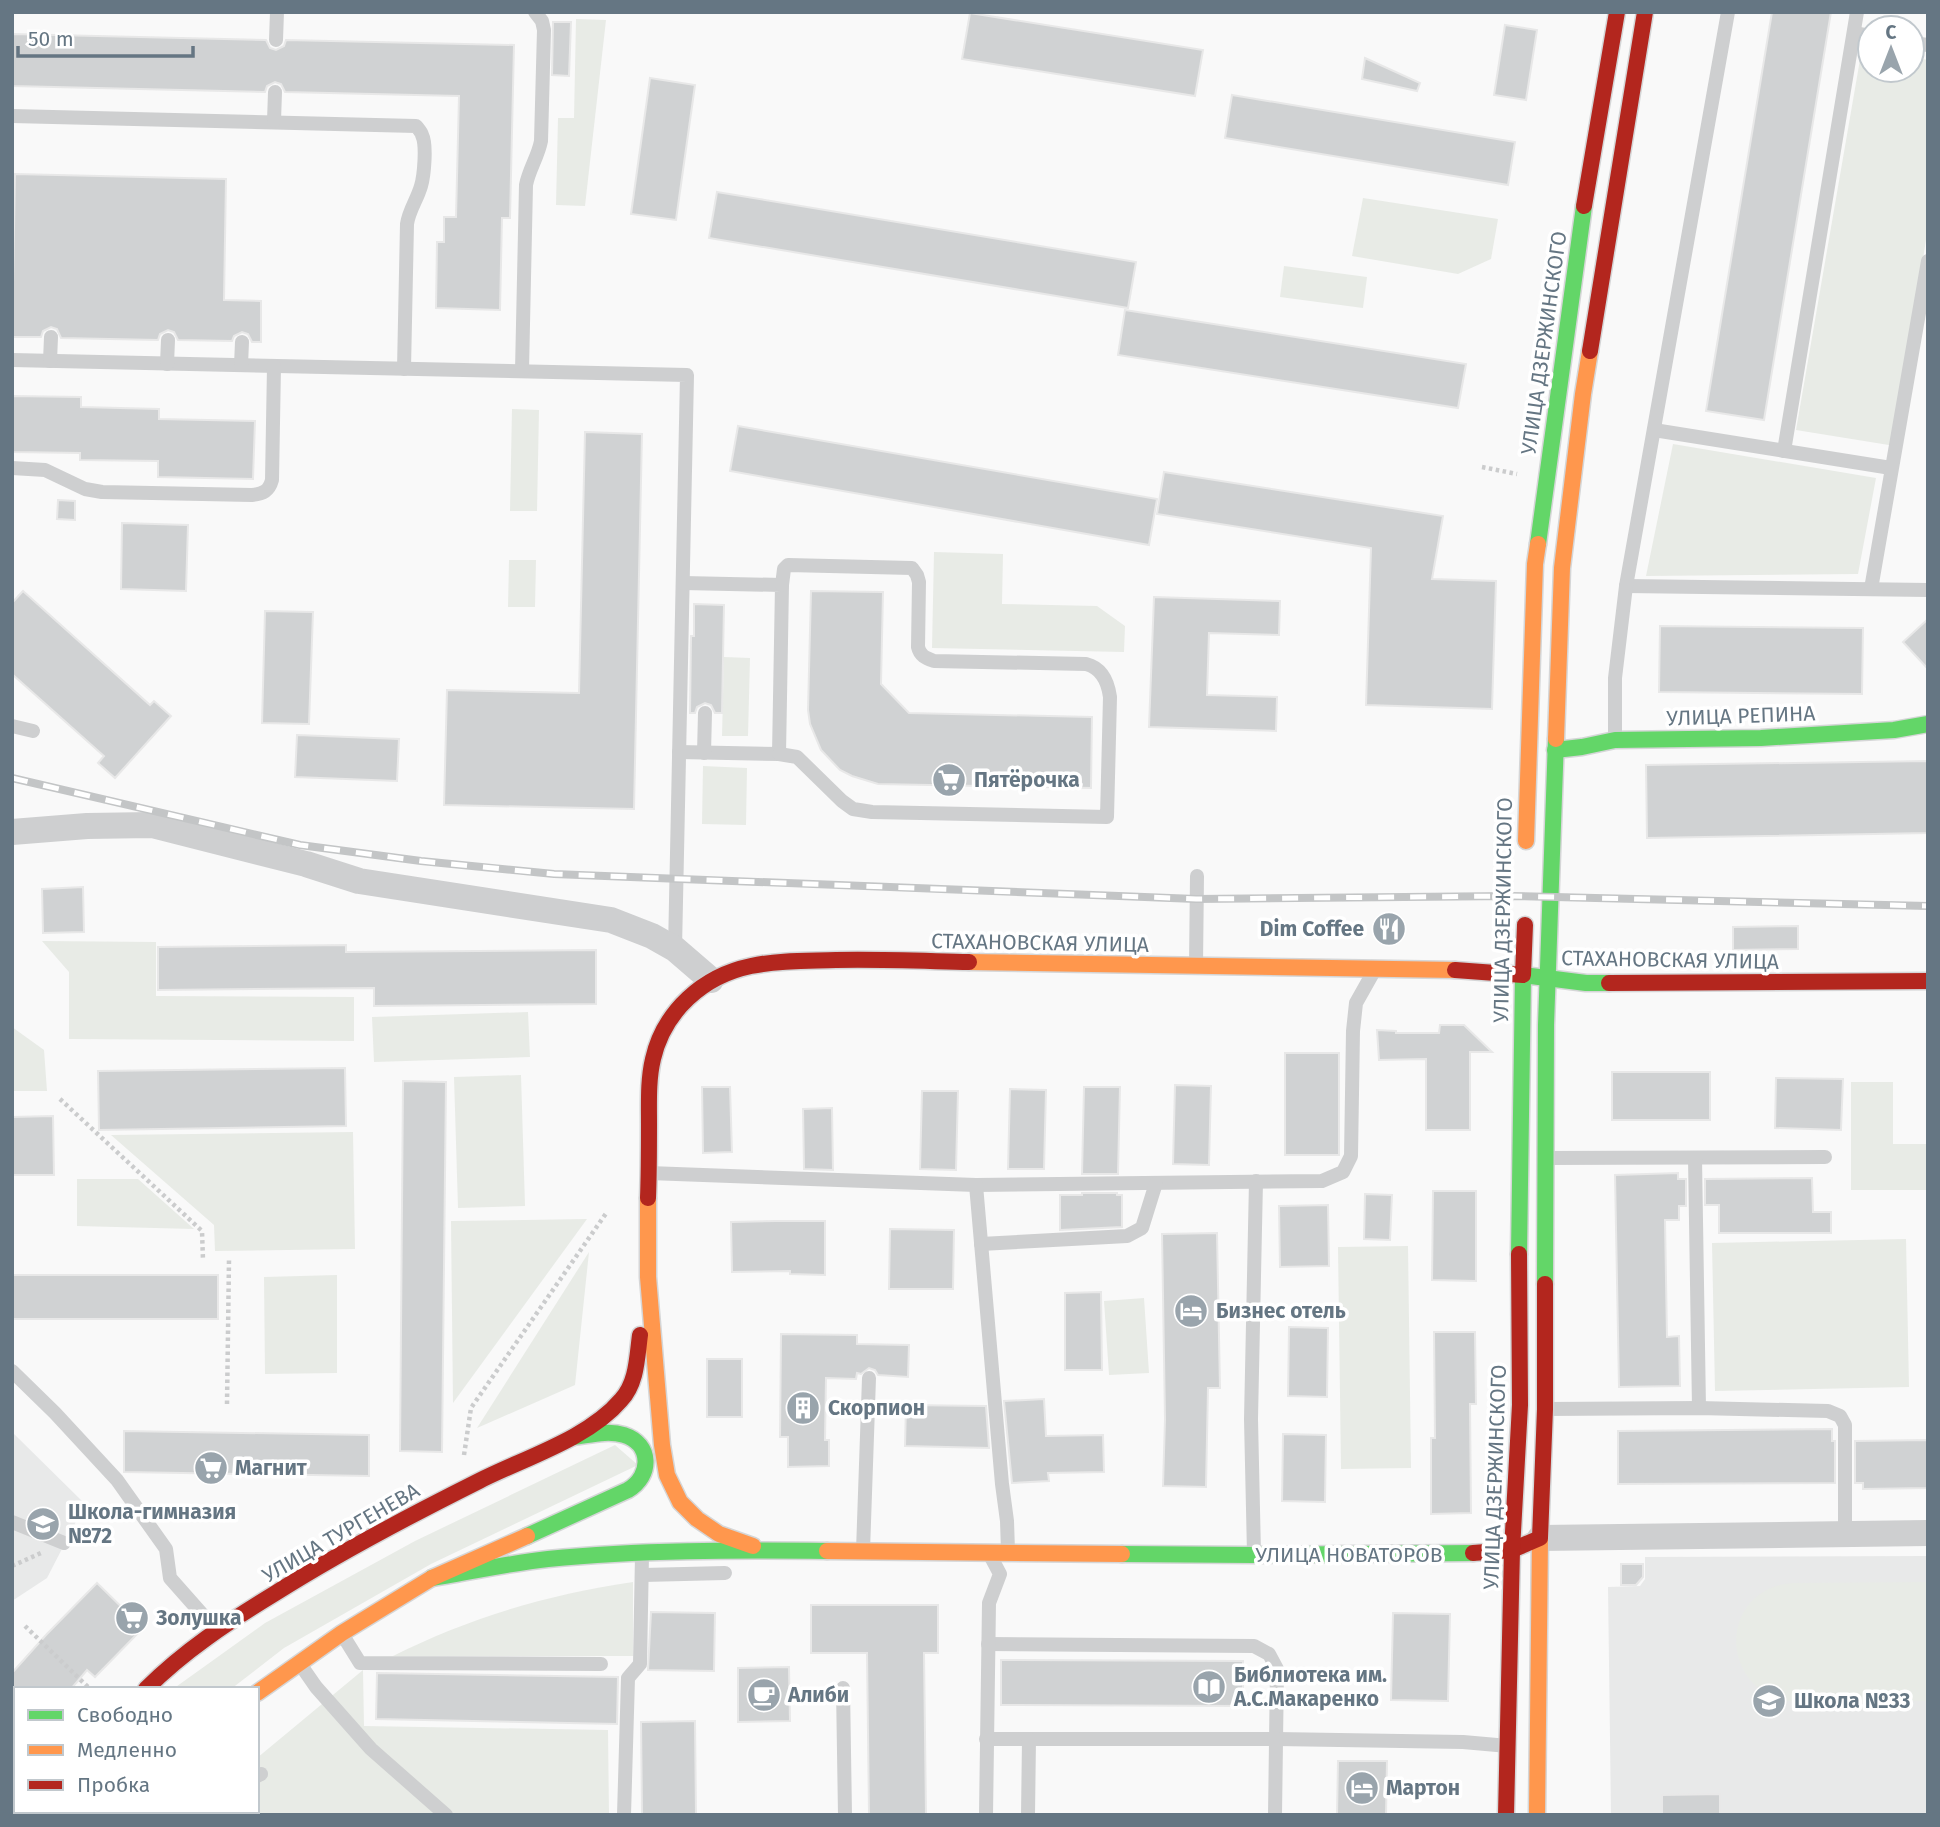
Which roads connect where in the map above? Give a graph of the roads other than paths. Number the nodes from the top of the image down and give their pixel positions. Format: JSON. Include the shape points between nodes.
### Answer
{"nodes":[{"id":1,"x":277,"y":12,"type":"edge"},
{"id":2,"x":535,"y":12,"type":"edge"},
{"id":3,"x":1617,"y":12,"type":"edge"},
{"id":4,"x":1645,"y":12,"type":"edge"},
{"id":5,"x":1728,"y":12,"type":"edge"},
{"id":6,"x":1857,"y":12,"type":"edge"},
{"id":7,"x":1854,"y":33,"type":"joint"},
{"id":8,"x":276,"y":40,"type":"dead end"},
{"id":9,"x":275,"y":92,"type":"dead end"},
{"id":10,"x":12,"y":116,"type":"edge"},
{"id":11,"x":274,"y":121,"type":"junction"},
{"id":12,"x":1928,"y":261,"type":"edge"},
{"id":13,"x":1923,"y":316,"type":"edge"},
{"id":14,"x":51,"y":337,"type":"dead end"},
{"id":15,"x":168,"y":340,"type":"dead end"},
{"id":16,"x":242,"y":342,"type":"dead end"},
{"id":17,"x":12,"y":360,"type":"edge"},
{"id":18,"x":50,"y":361,"type":"junction"},
{"id":19,"x":167,"y":363,"type":"junction"},
{"id":20,"x":241,"y":365,"type":"junction"},
{"id":21,"x":274,"y":366,"type":"junction"},
{"id":22,"x":404,"y":369,"type":"junction"},
{"id":23,"x":522,"y":371,"type":"junction"},
{"id":24,"x":1654,"y":430,"type":"junction"},
{"id":25,"x":1784,"y":451,"type":"junction"},
{"id":26,"x":12,"y":468,"type":"edge"},
{"id":27,"x":1891,"y":468,"type":"junction"},
{"id":28,"x":683,"y":583,"type":"junction"},
{"id":29,"x":782,"y":585,"type":"junction"},
{"id":30,"x":1626,"y":586,"type":"junction"},
{"id":31,"x":1871,"y":589,"type":"junction"},
{"id":32,"x":1928,"y":590,"type":"edge"},
{"id":33,"x":705,"y":713,"type":"dead end"},
{"id":34,"x":1928,"y":724,"type":"edge"},
{"id":35,"x":12,"y":726,"type":"edge"},
{"id":36,"x":33,"y":731,"type":"dead end"},
{"id":37,"x":1615,"y":740,"type":"junction"},
{"id":38,"x":1555,"y":750,"type":"junction"},
{"id":39,"x":679,"y":752,"type":"junction"},
{"id":40,"x":704,"y":753,"type":"junction"},
{"id":41,"x":779,"y":754,"type":"junction"},
{"id":42,"x":12,"y":832,"type":"edge"},
{"id":43,"x":1526,"y":851,"type":"dead end"},
{"id":44,"x":1197,"y":876,"type":"dead end"},
{"id":45,"x":1525,"y":909,"type":"dead end"},
{"id":46,"x":675,"y":949,"type":"junction"},
{"id":47,"x":1196,"y":967,"type":"junction"},
{"id":48,"x":1376,"y":968,"type":"junction"},
{"id":49,"x":1523,"y":975,"type":"junction"},
{"id":50,"x":1548,"y":979,"type":"junction"},
{"id":51,"x":711,"y":980,"type":"junction"},
{"id":52,"x":1928,"y":981,"type":"edge"},
{"id":53,"x":1825,"y":1157,"type":"dead end"},
{"id":54,"x":1544,"y":1158,"type":"junction"},
{"id":55,"x":1695,"y":1158,"type":"junction"},
{"id":56,"x":648,"y":1173,"type":"junction"},
{"id":57,"x":1256,"y":1181,"type":"junction"},
{"id":58,"x":1156,"y":1183,"type":"junction"},
{"id":59,"x":976,"y":1185,"type":"junction"},
{"id":60,"x":981,"y":1244,"type":"junction"},
{"id":61,"x":648,"y":1277,"type":"junction"},
{"id":62,"x":12,"y":1371,"type":"edge"},
{"id":63,"x":869,"y":1378,"type":"dead end"},
{"id":64,"x":1699,"y":1408,"type":"junction"},
{"id":65,"x":1545,"y":1409,"type":"junction"},
{"id":66,"x":572,"y":1438,"type":"junction"},
{"id":67,"x":12,"y":1522,"type":"edge"},
{"id":68,"x":1928,"y":1533,"type":"edge"},
{"id":69,"x":1845,"y":1534,"type":"junction"},
{"id":70,"x":1540,"y":1538,"type":"junction"},
{"id":71,"x":64,"y":1543,"type":"dead end"},
{"id":72,"x":768,"y":1550,"type":"junction"},
{"id":73,"x":1512,"y":1550,"type":"junction"},
{"id":74,"x":863,"y":1551,"type":"junction"},
{"id":75,"x":989,"y":1552,"type":"junction"},
{"id":76,"x":642,"y":1553,"type":"junction"},
{"id":77,"x":1008,"y":1553,"type":"junction"},
{"id":78,"x":1254,"y":1555,"type":"junction"},
{"id":79,"x":725,"y":1573,"type":"dead end"},
{"id":80,"x":643,"y":1575,"type":"junction"},
{"id":81,"x":432,"y":1578,"type":"junction"},
{"id":82,"x":216,"y":1630,"type":"junction"},
{"id":83,"x":342,"y":1633,"type":"junction"},
{"id":84,"x":988,"y":1644,"type":"junction"},
{"id":85,"x":300,"y":1663,"type":"junction"},
{"id":86,"x":601,"y":1664,"type":"dead end"},
{"id":87,"x":148,"y":1687,"type":"edge"},
{"id":88,"x":843,"y":1688,"type":"dead end"},
{"id":89,"x":259,"y":1692,"type":"edge"},
{"id":90,"x":986,"y":1739,"type":"junction"},
{"id":91,"x":1029,"y":1739,"type":"junction"},
{"id":92,"x":1277,"y":1739,"type":"junction"},
{"id":93,"x":1509,"y":1746,"type":"junction"},
{"id":94,"x":446,"y":1815,"type":"edge"},
{"id":95,"x":624,"y":1815,"type":"edge"},
{"id":96,"x":845,"y":1815,"type":"edge"},
{"id":97,"x":986,"y":1815,"type":"edge"},
{"id":98,"x":1028,"y":1815,"type":"edge"},
{"id":99,"x":1275,"y":1815,"type":"edge"},
{"id":100,"x":1506,"y":1815,"type":"edge"},
{"id":101,"x":1537,"y":1815,"type":"edge"}],
"edges":[{"from":1,"to":8,"type":"lane"},
{"from":2,"to":23,"type":"lane","via":[[544,30],[541,141],[526,185]]},
{"from":3,"to":43,"type":"main road","name":"УЛИЦА ДЗЕРЖИНСКОГО","via":[[1578,242],[1535,564]]},
{"from":4,"to":38,"type":"main road","via":[[1583,394],[1562,568]]},
{"from":5,"to":24,"type":"lane"},
{"from":6,"to":7,"type":"lane"},
{"from":7,"to":25,"type":"lane"},
{"from":9,"to":11,"type":"lane"},
{"from":10,"to":11,"type":"lane"},
{"from":11,"to":22,"type":"lane","via":[[405,124],[416,126],[422,134],[422,185],[407,224]]},
{"from":12,"to":13,"type":"lane"},
{"from":13,"to":27,"type":"lane"},
{"from":14,"to":18,"type":"lane"},
{"from":15,"to":19,"type":"lane"},
{"from":16,"to":20,"type":"lane"},
{"from":17,"to":18,"type":"lane"},
{"from":18,"to":19,"type":"lane"},
{"from":19,"to":20,"type":"lane"},
{"from":20,"to":21,"type":"lane"},
{"from":21,"to":22,"type":"lane"},
{"from":21,"to":26,"type":"lane","via":[[272,480],[261,494],[102,492],[45,470]]},
{"from":22,"to":23,"type":"lane"},
{"from":23,"to":28,"type":"lane","via":[[687,375]]},
{"from":24,"to":25,"type":"lane"},
{"from":24,"to":30,"type":"lane"},
{"from":25,"to":27,"type":"lane"},
{"from":27,"to":31,"type":"lane"},
{"from":28,"to":29,"type":"lane"},
{"from":28,"to":39,"type":"lane"},
{"from":29,"to":41,"type":"lane"},
{"from":29,"to":41,"type":"lane","via":[[788,565],[912,568],[919,582],[918,647],[926,658],[1094,666],[1106,681],[1110,697],[1107,817],[872,812],[842,801],[797,757]]},
{"from":30,"to":31,"type":"lane"},
{"from":30,"to":37,"type":"lane","via":[[1615,678]]},
{"from":31,"to":32,"type":"lane"},
{"from":33,"to":40,"type":"lane"},
{"from":34,"to":37,"type":"main road","name":"УЛИЦА РЕПИНА","via":[[1761,738]]},
{"from":35,"to":36,"type":"lane"},
{"from":37,"to":38,"type":"main road","name":"УЛИЦА РЕПИНА"},
{"from":38,"to":50,"type":"main road"},
{"from":39,"to":40,"type":"lane"},
{"from":39,"to":46,"type":"lane"},
{"from":40,"to":41,"type":"lane"},
{"from":42,"to":46,"type":"street","via":[[152,825],[359,881],[611,920]]},
{"from":44,"to":47,"type":"lane"},
{"from":45,"to":49,"type":"main road","name":"УЛИЦА ДЗЕРЖИНСКОГО"},
{"from":46,"to":51,"type":"street"},
{"from":47,"to":48,"type":"main road","name":"СТАХАНОВСКАЯ УЛИЦА"},
{"from":47,"to":51,"type":"main road","name":"СТАХАНОВСКАЯ УЛИЦА","via":[[799,961],[739,968]]},
{"from":48,"to":49,"type":"main road","name":"СТАХАНОВСКАЯ УЛИЦА"},
{"from":48,"to":57,"type":"lane","via":[[1356,1003],[1351,1156],[1343,1172],[1322,1181]]},
{"from":49,"to":50,"type":"main road","name":"СТАХАНОВСКАЯ УЛИЦА"},
{"from":49,"to":73,"type":"main road","name":"УЛИЦА ДЗЕРЖИНСКОГО","via":[[1520,1405]]},
{"from":50,"to":52,"type":"main road","name":"СТАХАНОВСКАЯ УЛИЦА","via":[[1586,983]]},
{"from":50,"to":54,"type":"main road"},
{"from":51,"to":56,"type":"main road","name":"СТАХАНОВСКАЯ УЛИЦА","via":[[673,1013],[656,1044],[649,1084]]},
{"from":53,"to":55,"type":"lane"},
{"from":54,"to":55,"type":"lane"},
{"from":54,"to":65,"type":"main road"},
{"from":55,"to":64,"type":"lane"},
{"from":56,"to":59,"type":"lane"},
{"from":56,"to":61,"type":"main road","name":"СТАХАНОВСКАЯ УЛИЦА"},
{"from":57,"to":58,"type":"lane"},
{"from":57,"to":78,"type":"lane","via":[[1251,1419]]},
{"from":58,"to":59,"type":"lane"},
{"from":58,"to":60,"type":"lane","via":[[1142,1228],[1127,1236]]},
{"from":59,"to":60,"type":"lane"},
{"from":60,"to":77,"type":"lane"},
{"from":61,"to":66,"type":"main road","via":[[630,1387],[602,1418]]},
{"from":61,"to":72,"type":"main road","name":"СТАХАНОВСКАЯ УЛИЦА","via":[[664,1464],[676,1495],[700,1522],[738,1543]]},
{"from":62,"to":82,"type":"lane","via":[[117,1480],[166,1549],[170,1578]]},
{"from":63,"to":74,"type":"lane"},
{"from":64,"to":65,"type":"lane"},
{"from":64,"to":69,"type":"lane","via":[[1829,1411],[1840,1416],[1845,1425]]},
{"from":65,"to":70,"type":"main road"},
{"from":66,"to":81,"type":"main road","via":[[617,1433],[632,1438],[644,1453],[642,1479],[634,1487]]},
{"from":66,"to":82,"type":"main road","name":"УЛИЦА ТУРГЕНЕВА","via":[[399,1521]]},
{"from":67,"to":71,"type":"lane"},
{"from":68,"to":69,"type":"street","name":"УЛИЦА НОВАТОРОВ"},
{"from":69,"to":70,"type":"street","name":"УЛИЦА НОВАТОРОВ"},
{"from":70,"to":73,"type":"main road","name":"УЛИЦА НОВАТОРОВ"},
{"from":70,"to":101,"type":"main road"},
{"from":72,"to":74,"type":"main road","name":"УЛИЦА НОВАТОРОВ"},
{"from":72,"to":76,"type":"main road"},
{"from":73,"to":78,"type":"main road","name":"УЛИЦА НОВАТОРОВ"},
{"from":73,"to":93,"type":"main road","name":"УЛИЦА ДЗЕРЖИНСКОГО"},
{"from":74,"to":75,"type":"main road","name":"УЛИЦА НОВАТОРОВ"},
{"from":75,"to":77,"type":"main road","name":"УЛИЦА НОВАТОРОВ"},
{"from":75,"to":84,"type":"lane","via":[[1000,1574],[989,1603]]},
{"from":76,"to":80,"type":"lane"},
{"from":76,"to":81,"type":"main road","via":[[547,1559]]},
{"from":77,"to":78,"type":"main road","name":"УЛИЦА НОВАТОРОВ"},
{"from":79,"to":80,"type":"lane"},
{"from":80,"to":95,"type":"lane","via":[[640,1664],[628,1678]]},
{"from":81,"to":83,"type":"main road"},
{"from":82,"to":87,"type":"main road","name":"УЛИЦА ТУРГЕНЕВА"},
{"from":83,"to":85,"type":"main road"},
{"from":83,"to":86,"type":"lane","via":[[360,1663]]},
{"from":84,"to":90,"type":"lane"},
{"from":84,"to":92,"type":"lane","via":[[1254,1646],[1269,1654],[1277,1669]]},
{"from":85,"to":89,"type":"main road"},
{"from":85,"to":94,"type":"lane","via":[[371,1749]]},
{"from":88,"to":96,"type":"lane"},
{"from":90,"to":91,"type":"lane"},
{"from":90,"to":97,"type":"lane"},
{"from":91,"to":92,"type":"lane"},
{"from":91,"to":98,"type":"lane"},
{"from":92,"to":93,"type":"lane"},
{"from":92,"to":99,"type":"lane"},
{"from":93,"to":100,"type":"main road","name":"УЛИЦА ДЗЕРЖИНСКОГО"}]}
